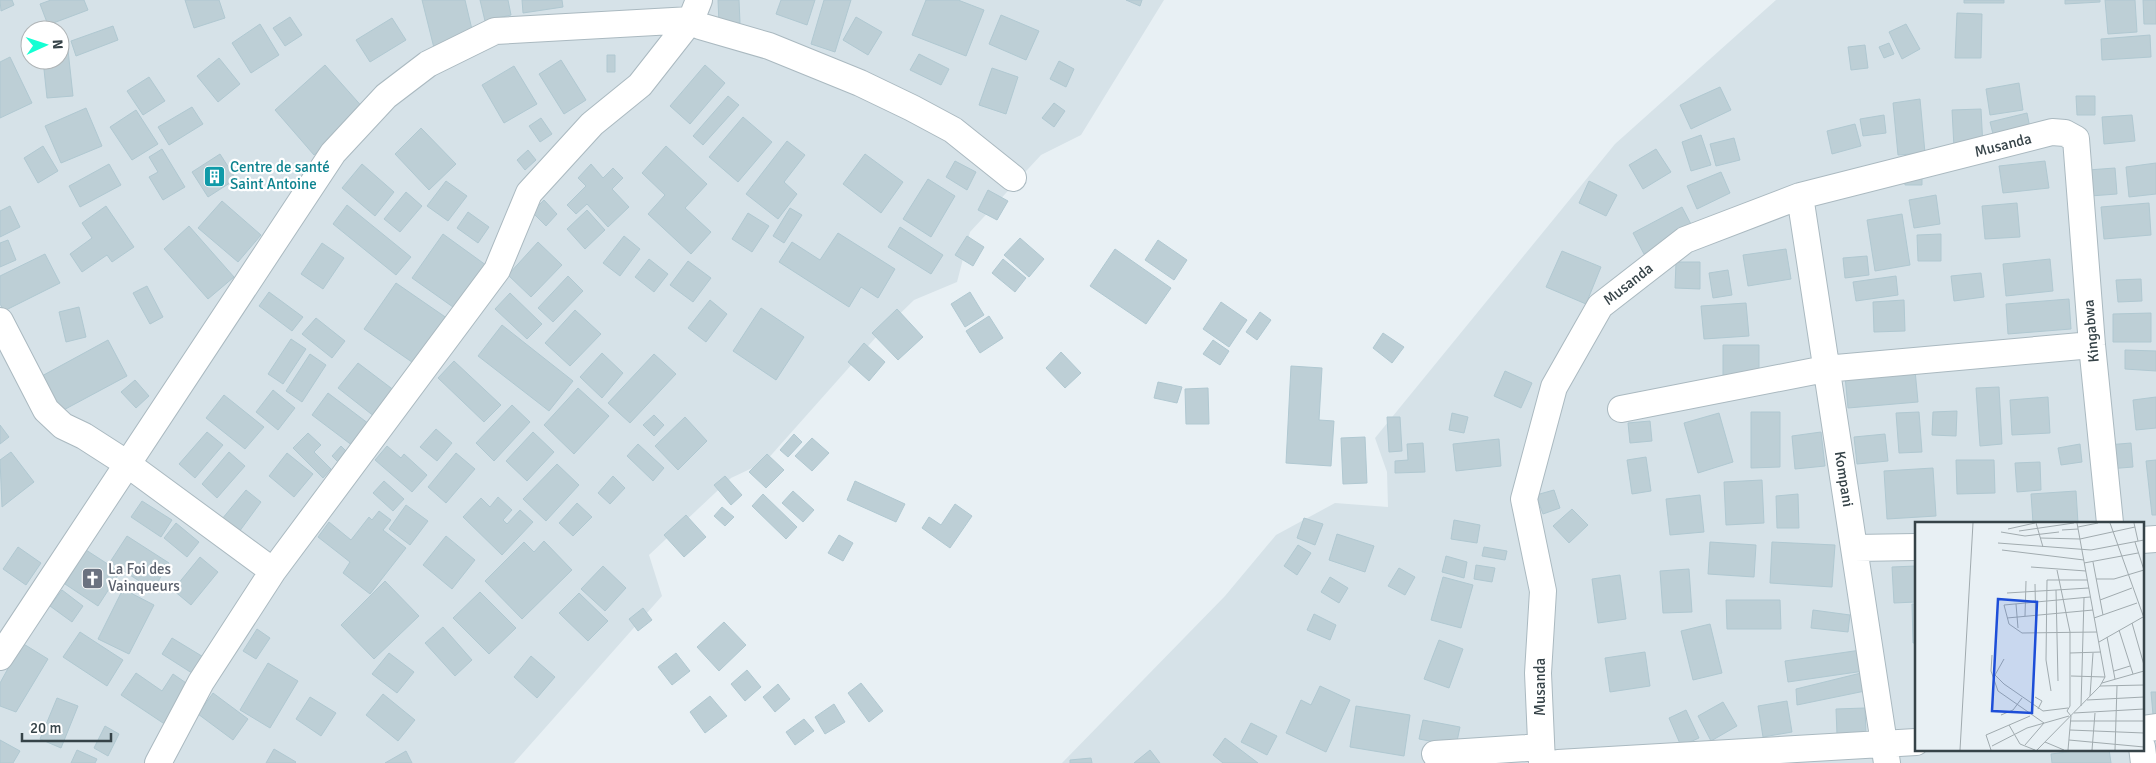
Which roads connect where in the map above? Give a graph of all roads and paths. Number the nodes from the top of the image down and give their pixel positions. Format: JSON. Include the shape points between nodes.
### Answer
{"nodes":[{"id":1,"x":695,"y":10,"type":"edge"},
{"id":2,"x":2076,"y":139,"type":"joint"},
{"id":3,"x":1013,"y":178,"type":"dead end"},
{"id":4,"x":1800,"y":196,"type":"junction"},
{"id":5,"x":0,"y":321,"type":"edge"},
{"id":6,"x":2092,"y":345,"type":"junction"},
{"id":7,"x":1825,"y":369,"type":"junction"},
{"id":8,"x":1621,"y":409,"type":"dead end"},
{"id":9,"x":126,"y":463,"type":"junction"},
{"id":10,"x":2110,"y":522,"type":"edge"},
{"id":11,"x":1915,"y":547,"type":"edge"},
{"id":12,"x":1855,"y":548,"type":"junction"},
{"id":13,"x":273,"y":571,"type":"junction"},
{"id":14,"x":0,"y":657,"type":"edge"},
{"id":15,"x":1915,"y":742,"type":"edge"},
{"id":16,"x":2142,"y":750,"type":"edge"},
{"id":17,"x":1886,"y":753,"type":"edge"},
{"id":18,"x":1435,"y":754,"type":"dead end"},
{"id":19,"x":1547,"y":758,"type":"edge"},
{"id":20,"x":158,"y":763,"type":"edge"},
{"id":21,"x":2144,"y":763,"type":"edge"}],
"edges":[{"from":1,"to":3,"type":"street","via":[[700,26],[769,46],[860,83],[954,130]]},
{"from":1,"to":9,"type":"street","via":[[495,31],[428,64],[386,96],[333,153]]},
{"from":1,"to":13,"type":"street","via":[[640,84],[592,124],[529,193],[497,270]]},
{"from":2,"to":4,"type":"street","name":"Musanda","via":[[2065,133],[2052,132]]},
{"from":2,"to":6,"type":"street","name":"Kingabwa"},
{"from":4,"to":7,"type":"street","name":"Kompani"},
{"from":4,"to":19,"type":"street","name":"Musanda","via":[[1685,240],[1600,306],[1554,388],[1524,499],[1543,591],[1538,673]]},
{"from":5,"to":9,"type":"street","via":[[46,410],[63,426]]},
{"from":6,"to":7,"type":"street"},
{"from":6,"to":10,"type":"street","name":"Kingabwa"},
{"from":7,"to":8,"type":"street"},
{"from":7,"to":12,"type":"street","name":"Kompani"},
{"from":9,"to":13,"type":"street"},
{"from":9,"to":14,"type":"street"},
{"from":11,"to":12,"type":"street"},
{"from":12,"to":17,"type":"street","name":"Kompani"},
{"from":13,"to":20,"type":"street","via":[[201,682]]},
{"from":15,"to":17,"type":"street"},
{"from":16,"to":21,"type":"street"},
{"from":17,"to":19,"type":"street"},
{"from":18,"to":19,"type":"street"}]}
